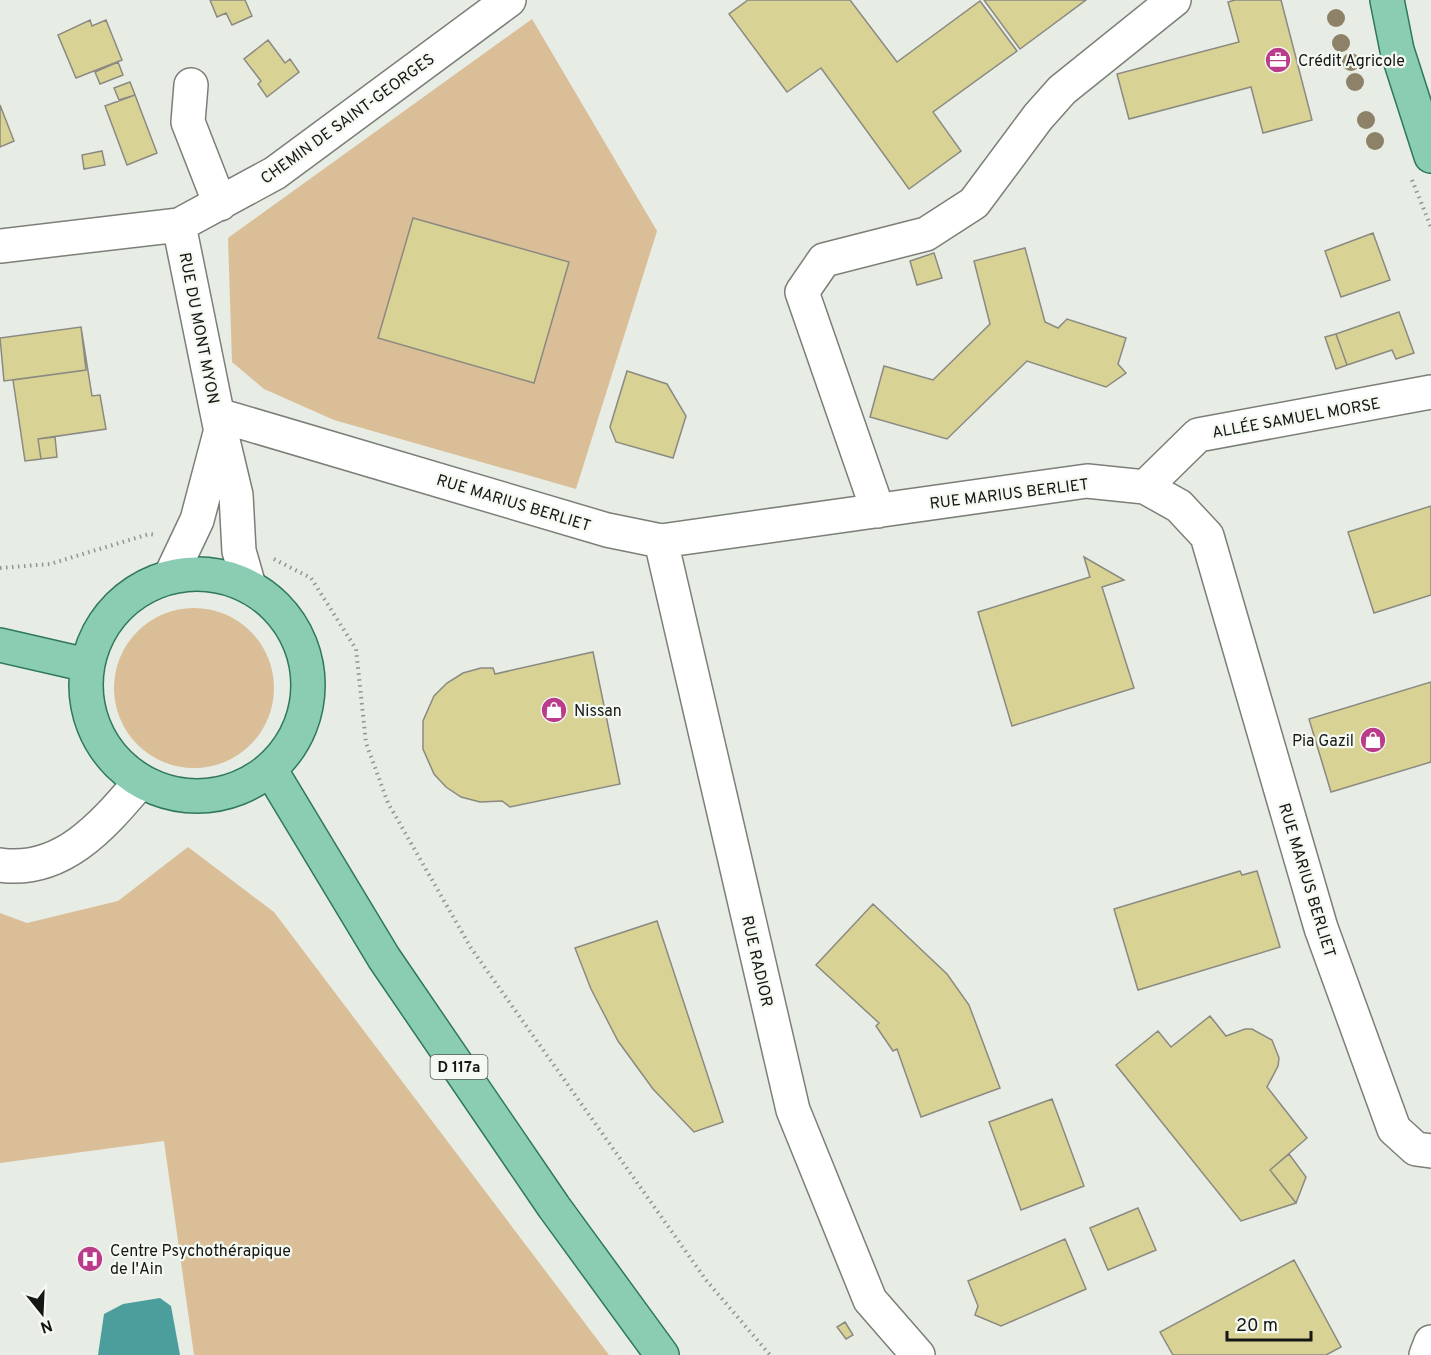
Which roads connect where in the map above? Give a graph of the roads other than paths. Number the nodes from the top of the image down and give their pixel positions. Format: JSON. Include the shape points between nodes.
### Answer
{"nodes":[{"id":1,"x":509,"y":0,"type":"edge"},
{"id":2,"x":1174,"y":0,"type":"edge"},
{"id":3,"x":1387,"y":0,"type":"edge"},
{"id":4,"x":191,"y":85,"type":"dead end"},
{"id":5,"x":1431,"y":156,"type":"edge"},
{"id":6,"x":220,"y":204,"type":"junction"},
{"id":7,"x":179,"y":225,"type":"junction"},
{"id":8,"x":0,"y":246,"type":"edge"},
{"id":9,"x":1431,"y":392,"type":"edge"},
{"id":10,"x":219,"y":423,"type":"junction"},
{"id":11,"x":1145,"y":487,"type":"junction"},
{"id":12,"x":878,"y":510,"type":"junction"},
{"id":13,"x":661,"y":541,"type":"junction"},
{"id":14,"x":170,"y":577,"type":"junction"},
{"id":15,"x":249,"y":586,"type":"junction"},
{"id":16,"x":0,"y":645,"type":"edge"},
{"id":17,"x":87,"y":665,"type":"junction"},
{"id":18,"x":270,"y":769,"type":"junction"},
{"id":19,"x":140,"y":782,"type":"junction"},
{"id":20,"x":0,"y":865,"type":"edge"},
{"id":21,"x":1431,"y":1151,"type":"edge"},
{"id":22,"x":1431,"y":1342,"type":"edge"},
{"id":23,"x":662,"y":1355,"type":"edge"},
{"id":24,"x":918,"y":1355,"type":"edge"},
{"id":25,"x":1426,"y":1355,"type":"edge"}],
"edges":[{"from":1,"to":6,"type":"street","name":"CHEMIN DE SAINT-GEORGES","via":[[275,172]]},
{"from":2,"to":12,"type":"street","via":[[1062,90],[974,203],[926,234],[824,260],[802,292]]},
{"from":3,"to":5,"type":"main road","via":[[1400,60]]},
{"from":4,"to":6,"type":"street","via":[[188,122]]},
{"from":6,"to":7,"type":"street","name":"CHEMIN DE SAINT-GEORGES"},
{"from":7,"to":8,"type":"street","name":"CHEMIN DE SAINT-GEORGES"},
{"from":7,"to":10,"type":"street","name":"RUE DU MONT MYON"},
{"from":9,"to":11,"type":"street","name":"ALLÉE SAMUEL MORSE","via":[[1198,435]]},
{"from":10,"to":13,"type":"street","name":"RUE MARIUS BERLIET","via":[[607,531]]},
{"from":10,"to":14,"type":"street","name":"RUE DU MONT MYON","via":[[197,520]]},
{"from":10,"to":15,"type":"street","name":"RUE DU MONT MYON","via":[[237,495],[238,540]]},
{"from":11,"to":12,"type":"street","name":"RUE MARIUS BERLIET","via":[[1087,481]]},
{"from":11,"to":21,"type":"street","name":"RUE MARIUS BERLIET","via":[[1179,506],[1207,536],[1321,928],[1394,1129],[1416,1149]]},
{"from":12,"to":13,"type":"street","name":"RUE MARIUS BERLIET"},
{"from":13,"to":24,"type":"street","name":"RUE RADIOR","via":[[793,1110],[870,1300]]},
{"from":14,"to":15,"type":"main road","via":[[224,577]]},
{"from":14,"to":17,"type":"main road","via":[[140,589],[115,609],[97,635]]},
{"from":15,"to":18,"type":"main road","via":[[278,608],[298,638],[308,672],[307,708],[294,742]]},
{"from":16,"to":17,"type":"main road"},
{"from":17,"to":19,"type":"main road","via":[[86,699],[95,732],[114,760]]},
{"from":18,"to":19,"type":"main road","via":[[241,788],[207,797],[172,794]]},
{"from":18,"to":23,"type":"main road","number":"D 117a","via":[[384,958],[554,1207]]},
{"from":19,"to":20,"type":"street","via":[[97,831],[68,852],[38,862]]},
{"from":22,"to":25,"type":"street"}]}
